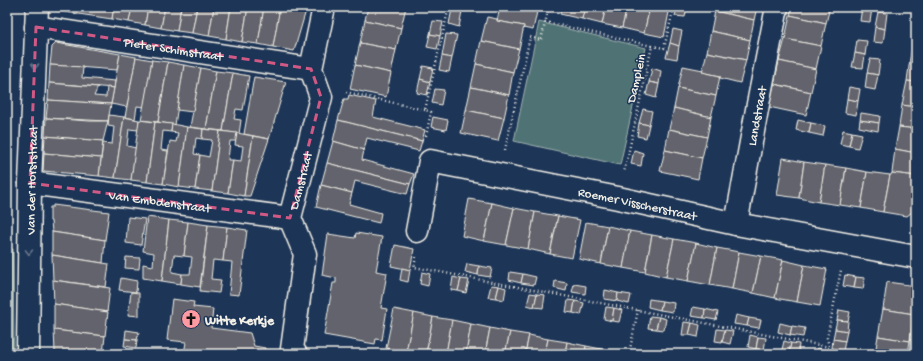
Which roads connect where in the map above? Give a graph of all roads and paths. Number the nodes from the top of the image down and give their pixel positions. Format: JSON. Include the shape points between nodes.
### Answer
{"nodes":[{"id":1,"x":324,"y":7,"type":"edge"},
{"id":2,"x":448,"y":7,"type":"edge"},
{"id":3,"x":548,"y":7,"type":"edge"},
{"id":4,"x":674,"y":7,"type":"edge"},
{"id":5,"x":777,"y":7,"type":"edge"},
{"id":6,"x":37,"y":17,"type":"edge"},
{"id":7,"x":545,"y":22,"type":"junction"},
{"id":8,"x":652,"y":46,"type":"junction"},
{"id":9,"x":314,"y":77,"type":"junction"},
{"id":10,"x":425,"y":110,"type":"junction"},
{"id":11,"x":430,"y":161,"type":"junction"},
{"id":12,"x":499,"y":174,"type":"junction"},
{"id":13,"x":30,"y":183,"type":"junction"},
{"id":14,"x":618,"y":198,"type":"junction"},
{"id":15,"x":290,"y":218,"type":"junction"},
{"id":16,"x":736,"y":224,"type":"junction"},
{"id":17,"x":417,"y":231,"type":"joint"},
{"id":18,"x":847,"y":244,"type":"junction"},
{"id":19,"x":916,"y":257,"type":"edge"},
{"id":20,"x":638,"y":310,"type":"junction"},
{"id":21,"x":829,"y":347,"type":"junction"},
{"id":22,"x":28,"y":354,"type":"edge"},
{"id":23,"x":296,"y":354,"type":"edge"},
{"id":24,"x":629,"y":354,"type":"edge"},
{"id":25,"x":828,"y":354,"type":"edge"}],
"edges":[{"from":1,"to":9,"type":"street","name":"Damstraat"},
{"from":2,"to":10,"type":"path"},
{"from":3,"to":7,"type":"path"},
{"from":4,"to":8,"type":"path","via":[[664,48]]},
{"from":5,"to":16,"type":"street","name":"Landstraat"},
{"from":6,"to":9,"type":"street","name":"Pieter Schimstraat"},
{"from":6,"to":13,"type":"street","name":"Van der Horststraat","one_way":true},
{"from":7,"to":8,"type":"path","name":"Damplein"},
{"from":7,"to":12,"type":"path","via":[[542,40],[530,37]]},
{"from":8,"to":14,"type":"path","name":"Damplein"},
{"from":9,"to":10,"type":"path"},
{"from":9,"to":15,"type":"street","name":"Damstraat","via":[[321,97]]},
{"from":10,"to":11,"type":"path","via":[[431,112],[422,152]]},
{"from":11,"to":12,"type":"street","name":"Roemer Visscherstraat"},
{"from":11,"to":17,"type":"street"},
{"from":12,"to":14,"type":"street","name":"Roemer Visscherstraat"},
{"from":13,"to":15,"type":"street","name":"Van Embdenstraat"},
{"from":13,"to":22,"type":"street","name":"Van der Horststraat","one_way":true},
{"from":14,"to":16,"type":"street","name":"Roemer Visscherstraat"},
{"from":15,"to":23,"type":"street","name":"Damstraat","via":[[305,254],[292,348]]},
{"from":16,"to":18,"type":"street","name":"Roemer Visscherstraat"},
{"from":17,"to":20,"type":"path","via":[[419,240],[414,267]]},
{"from":18,"to":19,"type":"street","name":"Roemer Visscherstraat"},
{"from":18,"to":21,"type":"path","via":[[827,338]]},
{"from":20,"to":21,"type":"path"},
{"from":20,"to":24,"type":"path"},
{"from":21,"to":25,"type":"path"}]}
